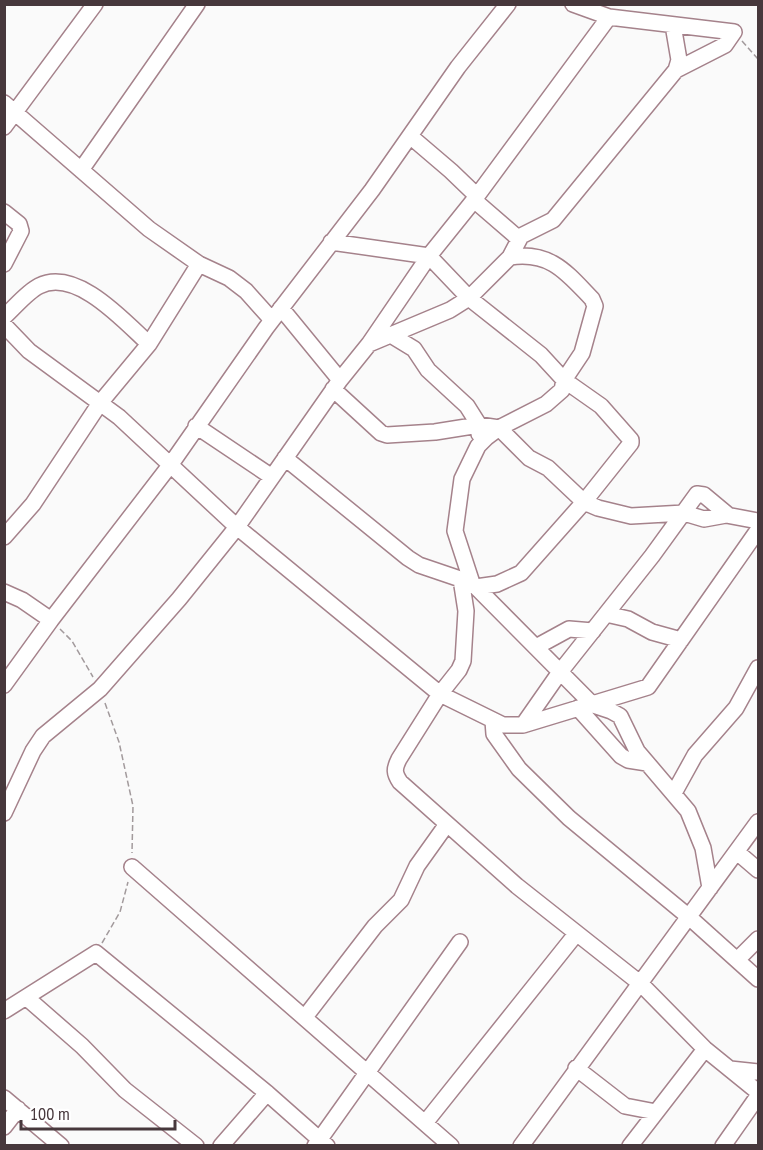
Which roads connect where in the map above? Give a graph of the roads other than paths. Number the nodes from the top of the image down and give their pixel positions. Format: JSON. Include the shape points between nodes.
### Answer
{"nodes":[{"id":1,"x":95,"y":4,"type":"edge"},
{"id":2,"x":197,"y":4,"type":"edge"},
{"id":3,"x":508,"y":4,"type":"edge"},
{"id":4,"x":573,"y":4,"type":"edge"},
{"id":5,"x":609,"y":17,"type":"junction"},
{"id":6,"x":673,"y":25,"type":"junction"},
{"id":7,"x":676,"y":70,"type":"junction"},
{"id":8,"x":10,"y":108,"type":"edge"},
{"id":9,"x":4,"y":127,"type":"edge"},
{"id":10,"x":410,"y":136,"type":"junction"},
{"id":11,"x":81,"y":170,"type":"junction"},
{"id":12,"x":475,"y":198,"type":"junction"},
{"id":13,"x":4,"y":212,"type":"edge"},
{"id":14,"x":519,"y":239,"type":"junction"},
{"id":15,"x":331,"y":242,"type":"junction"},
{"id":16,"x":429,"y":256,"type":"junction"},
{"id":17,"x":510,"y":257,"type":"junction"},
{"id":18,"x":4,"y":264,"type":"edge"},
{"id":19,"x":199,"y":264,"type":"junction"},
{"id":20,"x":469,"y":298,"type":"junction"},
{"id":21,"x":277,"y":314,"type":"junction"},
{"id":22,"x":4,"y":317,"type":"edge"},
{"id":23,"x":4,"y":325,"type":"edge"},
{"id":24,"x":391,"y":334,"type":"junction"},
{"id":25,"x":149,"y":344,"type":"junction"},
{"id":26,"x":369,"y":344,"type":"junction"},
{"id":27,"x":564,"y":380,"type":"junction"},
{"id":28,"x":336,"y":384,"type":"junction"},
{"id":29,"x":100,"y":403,"type":"junction"},
{"id":30,"x":479,"y":425,"type":"junction"},
{"id":31,"x":196,"y":426,"type":"junction"},
{"id":32,"x":499,"y":428,"type":"junction"},
{"id":33,"x":478,"y":446,"type":"junction"},
{"id":34,"x":285,"y":458,"type":"junction"},
{"id":35,"x":171,"y":464,"type":"junction"},
{"id":36,"x":272,"y":477,"type":"junction"},
{"id":37,"x":584,"y":502,"type":"junction"},
{"id":38,"x":684,"y":513,"type":"junction"},
{"id":39,"x":728,"y":515,"type":"junction"},
{"id":40,"x":759,"y":521,"type":"edge"},
{"id":41,"x":237,"y":526,"type":"junction"},
{"id":42,"x":759,"y":530,"type":"edge"},
{"id":43,"x":4,"y":537,"type":"edge"},
{"id":44,"x":469,"y":583,"type":"junction"},
{"id":45,"x":4,"y":591,"type":"edge"},
{"id":46,"x":606,"y":614,"type":"junction"},
{"id":47,"x":51,"y":620,"type":"junction"},
{"id":48,"x":593,"y":631,"type":"junction"},
{"id":49,"x":681,"y":640,"type":"junction"},
{"id":50,"x":536,"y":647,"type":"junction"},
{"id":51,"x":759,"y":668,"type":"edge"},
{"id":52,"x":560,"y":672,"type":"junction"},
{"id":53,"x":4,"y":685,"type":"edge"},
{"id":54,"x":440,"y":694,"type":"junction"},
{"id":55,"x":586,"y":707,"type":"junction"},
{"id":56,"x":493,"y":721,"type":"junction"},
{"id":57,"x":523,"y":725,"type":"junction"},
{"id":58,"x":647,"y":764,"type":"junction"},
{"id":59,"x":674,"y":793,"type":"junction"},
{"id":60,"x":4,"y":813,"type":"edge"},
{"id":61,"x":759,"y":822,"type":"edge"},
{"id":62,"x":447,"y":824,"type":"junction"},
{"id":63,"x":737,"y":852,"type":"junction"},
{"id":64,"x":132,"y":867,"type":"road end"},
{"id":65,"x":759,"y":870,"type":"edge"},
{"id":66,"x":710,"y":888,"type":"junction"},
{"id":67,"x":689,"y":917,"type":"junction"},
{"id":68,"x":576,"y":934,"type":"junction"},
{"id":69,"x":759,"y":939,"type":"edge"},
{"id":70,"x":460,"y":942,"type":"dead end"},
{"id":71,"x":738,"y":959,"type":"junction"},
{"id":72,"x":759,"y":979,"type":"edge"},
{"id":73,"x":641,"y":984,"type":"junction"},
{"id":74,"x":27,"y":998,"type":"junction"},
{"id":75,"x":4,"y":1011,"type":"edge"},
{"id":76,"x":304,"y":1017,"type":"junction"},
{"id":77,"x":705,"y":1049,"type":"junction"},
{"id":78,"x":576,"y":1068,"type":"junction"},
{"id":79,"x":730,"y":1069,"type":"junction"},
{"id":80,"x":368,"y":1072,"type":"junction"},
{"id":81,"x":759,"y":1072,"type":"edge"},
{"id":82,"x":267,"y":1092,"type":"junction"},
{"id":83,"x":759,"y":1094,"type":"edge"},
{"id":84,"x":4,"y":1098,"type":"edge"},
{"id":85,"x":18,"y":1109,"type":"junction"},
{"id":86,"x":656,"y":1112,"type":"junction"},
{"id":87,"x":425,"y":1123,"type":"junction"},
{"id":88,"x":4,"y":1127,"type":"edge"},
{"id":89,"x":320,"y":1143,"type":"edge"},
{"id":90,"x":61,"y":1146,"type":"edge"},
{"id":91,"x":195,"y":1146,"type":"edge"},
{"id":92,"x":221,"y":1146,"type":"edge"},
{"id":93,"x":451,"y":1146,"type":"edge"},
{"id":94,"x":520,"y":1146,"type":"edge"},
{"id":95,"x":630,"y":1146,"type":"edge"},
{"id":96,"x":723,"y":1146,"type":"edge"}],
"edges":[{"from":1,"to":8,"type":"street"},
{"from":2,"to":11,"type":"street"},
{"from":3,"to":10,"type":"street"},
{"from":4,"to":5,"type":"street"},
{"from":5,"to":6,"type":"street"},
{"from":5,"to":12,"type":"street"},
{"from":6,"to":7,"type":"street"},
{"from":6,"to":7,"type":"street","via":[[734,32],[725,45]]},
{"from":7,"to":14,"type":"street","via":[[553,220]]},
{"from":8,"to":9,"type":"street"},
{"from":8,"to":11,"type":"street"},
{"from":10,"to":12,"type":"street"},
{"from":10,"to":15,"type":"street"},
{"from":11,"to":19,"type":"street","via":[[149,229]]},
{"from":12,"to":14,"type":"street"},
{"from":12,"to":16,"type":"street"},
{"from":13,"to":18,"type":"street","via":[[19,224],[21,231]]},
{"from":14,"to":17,"type":"street"},
{"from":15,"to":16,"type":"street"},
{"from":15,"to":21,"type":"street"},
{"from":16,"to":20,"type":"street"},
{"from":16,"to":26,"type":"street"},
{"from":17,"to":20,"type":"street"},
{"from":17,"to":27,"type":"street","via":[[532,255],[561,267],[594,302],[582,353]]},
{"from":19,"to":21,"type":"street","via":[[229,278]]},
{"from":19,"to":25,"type":"street"},
{"from":20,"to":24,"type":"street"},
{"from":20,"to":27,"type":"street","via":[[532,347]]},
{"from":21,"to":28,"type":"street"},
{"from":21,"to":31,"type":"street"},
{"from":22,"to":25,"type":"street","via":[[37,287],[47,283],[78,285]]},
{"from":23,"to":29,"type":"street","via":[[28,351]]},
{"from":24,"to":26,"type":"street"},
{"from":24,"to":30,"type":"street","via":[[414,349],[428,370],[467,405]]},
{"from":25,"to":29,"type":"street"},
{"from":26,"to":28,"type":"street"},
{"from":27,"to":32,"type":"street","via":[[562,390],[546,404]]},
{"from":27,"to":37,"type":"street","via":[[601,406],[631,441]]},
{"from":28,"to":30,"type":"street","via":[[387,435]]},
{"from":28,"to":34,"type":"street"},
{"from":29,"to":35,"type":"street"},
{"from":29,"to":43,"type":"street","via":[[33,504]]},
{"from":30,"to":32,"type":"street"},
{"from":30,"to":33,"type":"street"},
{"from":31,"to":35,"type":"street"},
{"from":31,"to":36,"type":"street"},
{"from":32,"to":33,"type":"street"},
{"from":32,"to":37,"type":"street","via":[[525,455],[552,472]]},
{"from":33,"to":44,"type":"street","via":[[459,486],[455,526]]},
{"from":34,"to":36,"type":"street"},
{"from":34,"to":44,"type":"street","via":[[418,565]]},
{"from":35,"to":41,"type":"street"},
{"from":35,"to":47,"type":"street"},
{"from":36,"to":41,"type":"street"},
{"from":37,"to":38,"type":"street","via":[[631,516]]},
{"from":37,"to":44,"type":"street","via":[[521,573],[497,584]]},
{"from":38,"to":39,"type":"street","via":[[706,519]]},
{"from":38,"to":39,"type":"street","via":[[700,494]]},
{"from":38,"to":46,"type":"street"},
{"from":39,"to":40,"type":"street"},
{"from":41,"to":54,"type":"street"},
{"from":41,"to":60,"type":"street","via":[[100,689],[42,736]]},
{"from":42,"to":49,"type":"street"},
{"from":44,"to":50,"type":"street"},
{"from":44,"to":54,"type":"street","via":[[463,662]]},
{"from":45,"to":47,"type":"street"},
{"from":46,"to":48,"type":"street"},
{"from":46,"to":49,"type":"street"},
{"from":47,"to":53,"type":"street"},
{"from":48,"to":50,"type":"street","via":[[568,629]]},
{"from":48,"to":52,"type":"street"},
{"from":49,"to":55,"type":"street","via":[[648,687]]},
{"from":50,"to":52,"type":"street"},
{"from":51,"to":59,"type":"street","via":[[736,708],[695,755]]},
{"from":52,"to":55,"type":"street"},
{"from":52,"to":57,"type":"street"},
{"from":54,"to":56,"type":"street"},
{"from":54,"to":62,"type":"street","via":[[399,759],[395,774]]},
{"from":55,"to":57,"type":"street"},
{"from":55,"to":58,"type":"street","via":[[621,756]]},
{"from":55,"to":58,"type":"street","via":[[620,716]]},
{"from":56,"to":57,"type":"street"},
{"from":56,"to":67,"type":"street","via":[[494,734],[519,769],[569,818]]},
{"from":58,"to":59,"type":"street"},
{"from":59,"to":66,"type":"street","via":[[697,830]]},
{"from":61,"to":63,"type":"street"},
{"from":62,"to":68,"type":"street"},
{"from":62,"to":76,"type":"street","via":[[417,866],[401,900],[375,926]]},
{"from":63,"to":65,"type":"street"},
{"from":63,"to":66,"type":"street"},
{"from":64,"to":76,"type":"street"},
{"from":66,"to":67,"type":"street"},
{"from":67,"to":71,"type":"street"},
{"from":67,"to":73,"type":"street"},
{"from":68,"to":73,"type":"street"},
{"from":68,"to":87,"type":"street"},
{"from":69,"to":71,"type":"street"},
{"from":70,"to":80,"type":"street"},
{"from":71,"to":72,"type":"street"},
{"from":73,"to":77,"type":"street"},
{"from":73,"to":78,"type":"street"},
{"from":74,"to":75,"type":"street"},
{"from":74,"to":82,"type":"street","via":[[96,953]]},
{"from":74,"to":91,"type":"street","via":[[125,1090]]},
{"from":76,"to":80,"type":"street"},
{"from":77,"to":79,"type":"street"},
{"from":77,"to":86,"type":"street"},
{"from":78,"to":86,"type":"street","via":[[625,1106]]},
{"from":78,"to":94,"type":"street"},
{"from":79,"to":81,"type":"street"},
{"from":79,"to":83,"type":"street"},
{"from":80,"to":87,"type":"street"},
{"from":80,"to":89,"type":"street"},
{"from":82,"to":89,"type":"street"},
{"from":82,"to":92,"type":"street"},
{"from":83,"to":96,"type":"street"},
{"from":84,"to":85,"type":"street"},
{"from":85,"to":88,"type":"street"},
{"from":85,"to":90,"type":"street"},
{"from":86,"to":95,"type":"street"},
{"from":87,"to":93,"type":"street"}]}
